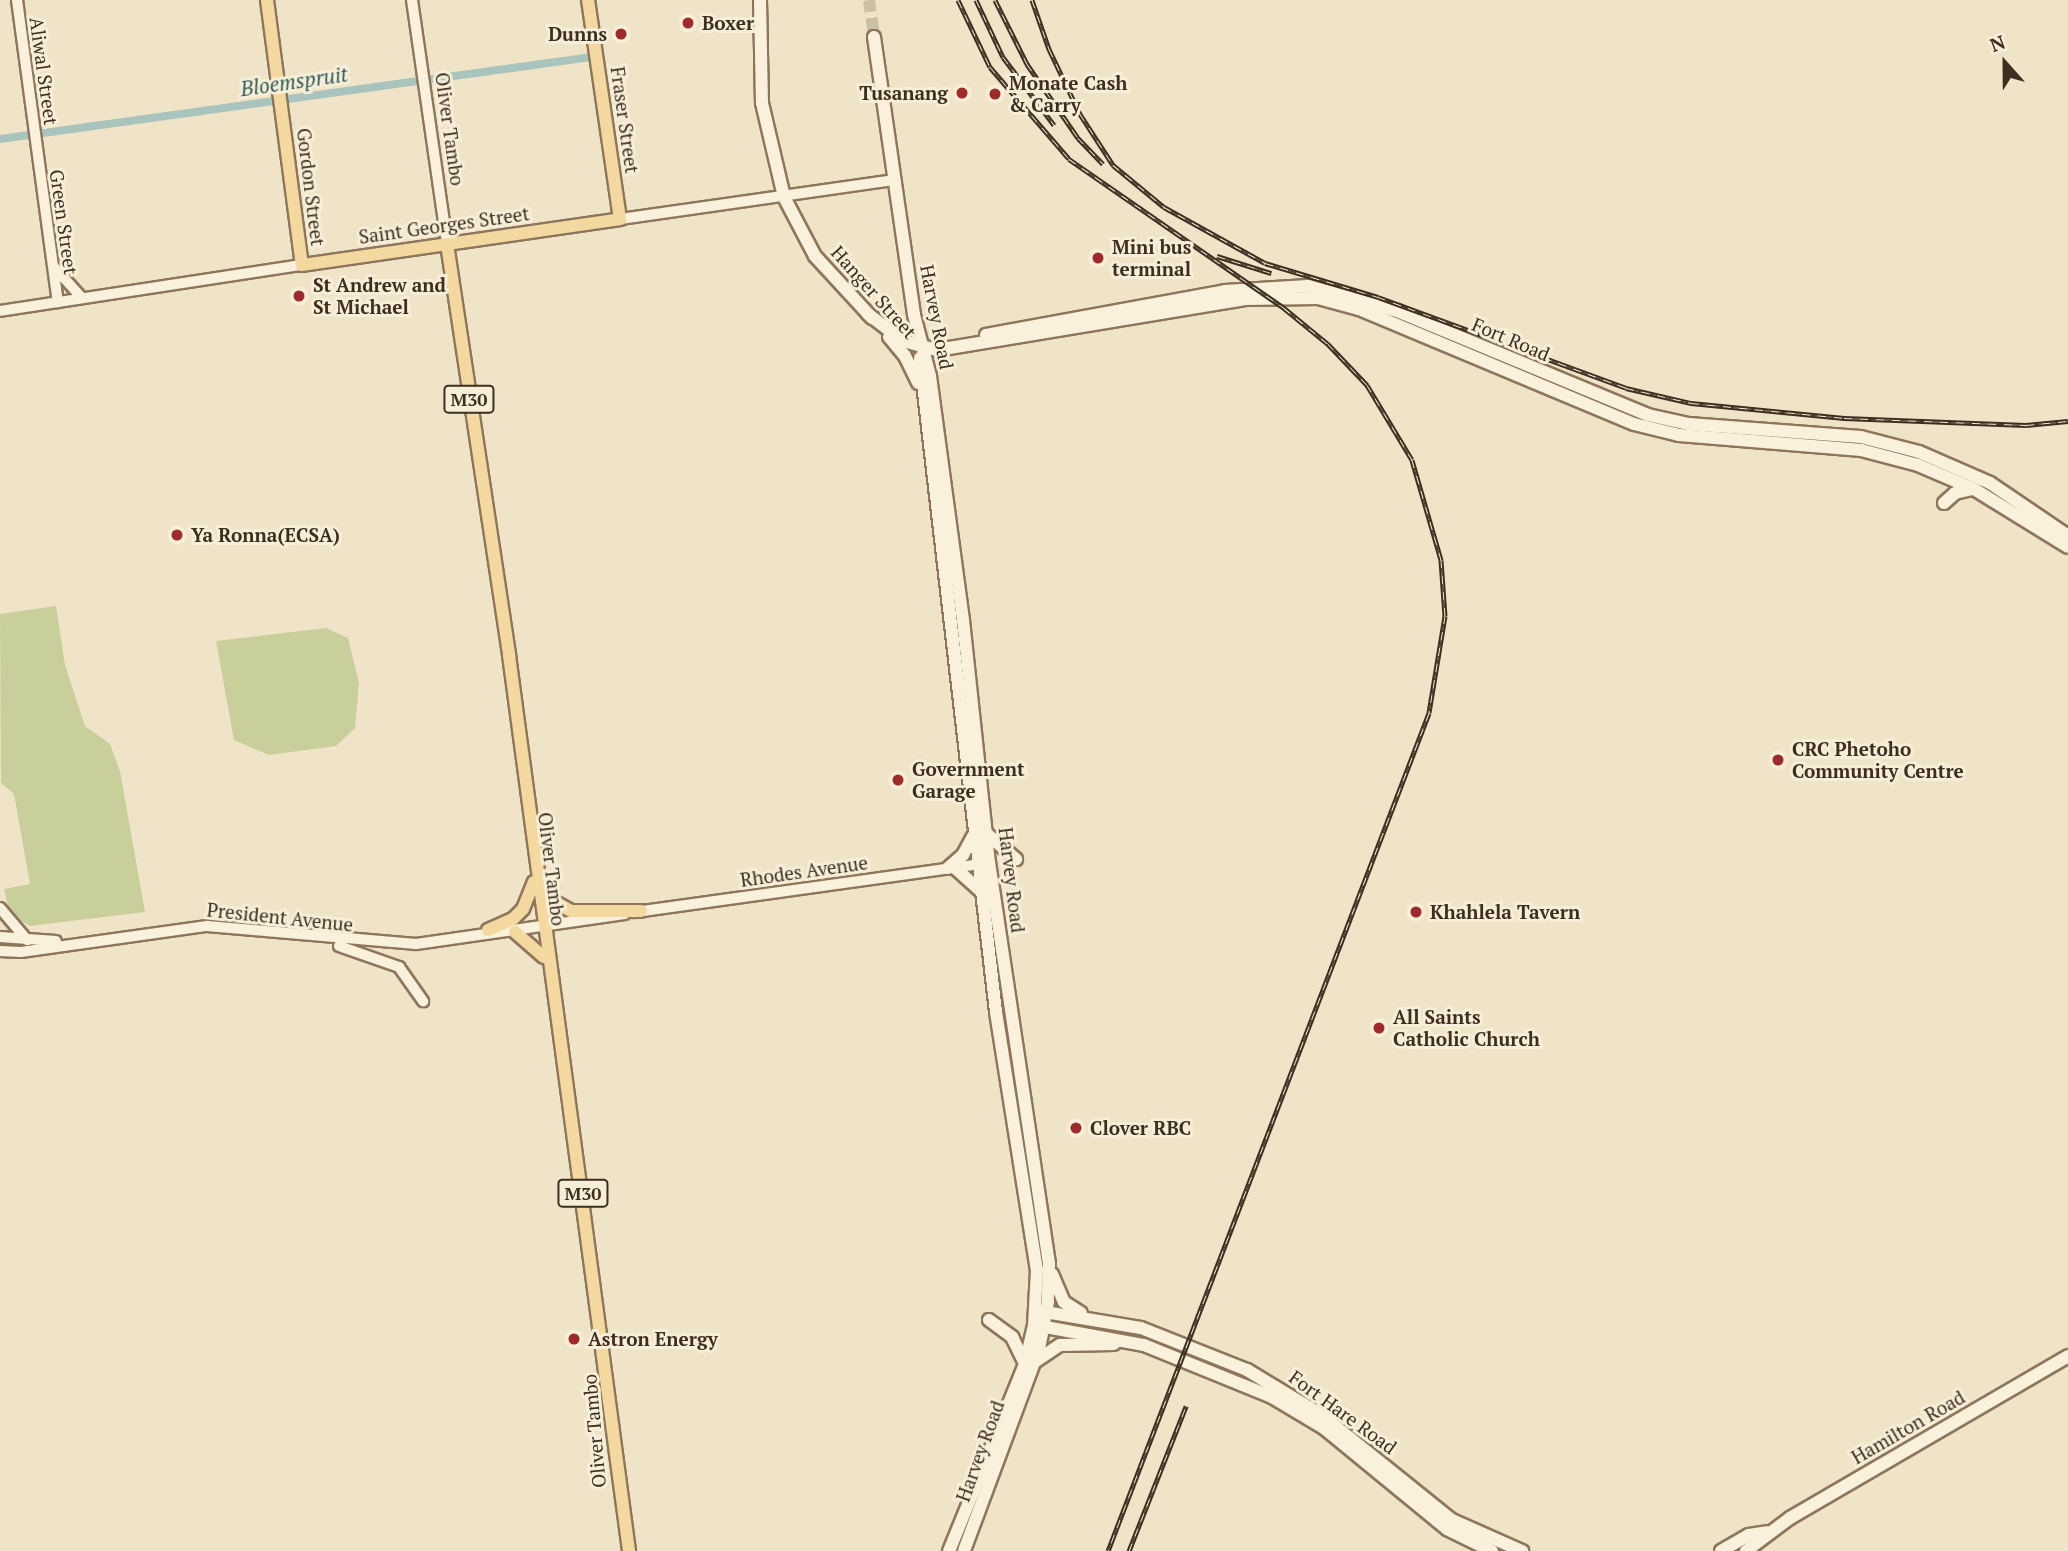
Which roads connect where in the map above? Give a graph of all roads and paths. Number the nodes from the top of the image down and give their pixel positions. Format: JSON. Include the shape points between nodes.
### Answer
{"nodes":[{"id":1,"x":17,"y":0,"type":"edge"},
{"id":2,"x":267,"y":0,"type":"edge"},
{"id":3,"x":412,"y":0,"type":"edge"},
{"id":4,"x":588,"y":0,"type":"edge"},
{"id":5,"x":760,"y":0,"type":"edge"},
{"id":6,"x":874,"y":37,"type":"tunnel mouth"},
{"id":7,"x":36,"y":146,"type":"joint"},
{"id":8,"x":895,"y":180,"type":"junction"},
{"id":9,"x":784,"y":197,"type":"junction"},
{"id":10,"x":620,"y":219,"type":"junction"},
{"id":11,"x":447,"y":244,"type":"junction"},
{"id":12,"x":52,"y":263,"type":"junction"},
{"id":13,"x":302,"y":265,"type":"junction"},
{"id":14,"x":82,"y":299,"type":"junction"},
{"id":15,"x":58,"y":302,"type":"junction"},
{"id":16,"x":0,"y":311,"type":"edge"},
{"id":17,"x":868,"y":314,"type":"junction"},
{"id":18,"x":914,"y":315,"type":"junction"},
{"id":19,"x":940,"y":347,"type":"junction"},
{"id":20,"x":921,"y":350,"type":"junction"},
{"id":21,"x":930,"y":376,"type":"junction"},
{"id":22,"x":925,"y":407,"type":"junction"},
{"id":23,"x":1620,"y":413,"type":"junction"},
{"id":24,"x":1974,"y":489,"type":"junction"},
{"id":25,"x":1944,"y":503,"type":"dead end"},
{"id":26,"x":2068,"y":536,"type":"edge"},
{"id":27,"x":2068,"y":547,"type":"edge"},
{"id":28,"x":957,"y":621,"type":"junction"},
{"id":29,"x":980,"y":834,"type":"junction"},
{"id":30,"x":1016,"y":859,"type":"dead end"},
{"id":31,"x":983,"y":863,"type":"junction"},
{"id":32,"x":951,"y":868,"type":"junction"},
{"id":33,"x":537,"y":882,"type":"junction"},
{"id":34,"x":981,"y":891,"type":"junction"},
{"id":35,"x":0,"y":908,"type":"edge"},
{"id":36,"x":641,"y":911,"type":"junction"},
{"id":37,"x":543,"y":926,"type":"junction"},
{"id":38,"x":488,"y":930,"type":"junction"},
{"id":39,"x":515,"y":932,"type":"junction"},
{"id":40,"x":0,"y":937,"type":"edge"},
{"id":41,"x":308,"y":937,"type":"junction"},
{"id":42,"x":27,"y":940,"type":"junction"},
{"id":43,"x":73,"y":942,"type":"junction"},
{"id":44,"x":401,"y":942,"type":"junction"},
{"id":45,"x":0,"y":951,"type":"edge"},
{"id":46,"x":544,"y":957,"type":"junction"},
{"id":47,"x":423,"y":1001,"type":"dead end"},
{"id":48,"x":1049,"y":1264,"type":"junction"},
{"id":49,"x":1041,"y":1311,"type":"junction"},
{"id":50,"x":989,"y":1320,"type":"dead end"},
{"id":51,"x":1040,"y":1326,"type":"junction"},
{"id":52,"x":1141,"y":1328,"type":"junction"},
{"id":53,"x":1152,"y":1348,"type":"junction"},
{"id":54,"x":2068,"y":1356,"type":"edge"},
{"id":55,"x":1030,"y":1363,"type":"junction"},
{"id":56,"x":620,"y":1495,"type":"junction"},
{"id":57,"x":1767,"y":1532,"type":"junction"},
{"id":58,"x":629,"y":1551,"type":"edge"},
{"id":59,"x":949,"y":1551,"type":"edge"},
{"id":60,"x":964,"y":1551,"type":"edge"},
{"id":61,"x":1492,"y":1551,"type":"edge"},
{"id":62,"x":1522,"y":1551,"type":"edge"},
{"id":63,"x":1721,"y":1551,"type":"edge"},
{"id":64,"x":1746,"y":1551,"type":"edge"}],
"edges":[{"from":1,"to":7,"type":"street","name":"Aliwal Street"},
{"from":2,"to":13,"type":"main road","name":"Gordon Street"},
{"from":3,"to":11,"type":"street","name":"Oliver Tambo"},
{"from":4,"to":10,"type":"main road","name":"Fraser Street"},
{"from":5,"to":9,"type":"main road","name":"Hanger Street","via":[[761,103]]},
{"from":6,"to":8,"type":"main road","name":"Harvey Road"},
{"from":7,"to":12,"type":"street","name":"Green Street"},
{"from":8,"to":9,"type":"street","name":"Saint Georges Street"},
{"from":8,"to":18,"type":"main road","name":"Harvey Road"},
{"from":9,"to":10,"type":"street","name":"Saint Georges Street"},
{"from":9,"to":17,"type":"main road","name":"Hanger Street","via":[[815,256]]},
{"from":10,"to":11,"type":"main road","name":"Saint Georges Street"},
{"from":11,"to":13,"type":"main road","name":"Saint Georges Street"},
{"from":11,"to":33,"type":"main road","name":"Oliver Tambo","number":"M30","via":[[491,554],[494,605]]},
{"from":12,"to":14,"type":"street"},
{"from":12,"to":15,"type":"street","name":"Green Street"},
{"from":13,"to":14,"type":"street","name":"Saint Georges Street"},
{"from":14,"to":15,"type":"street","name":"Saint Georges Street"},
{"from":15,"to":16,"type":"street","name":"Saint Georges Street"},
{"from":17,"to":20,"type":"main road"},
{"from":17,"to":22,"type":"main road","name":"Hanger Street","via":[[905,356]]},
{"from":18,"to":19,"type":"main road"},
{"from":18,"to":20,"type":"main road","name":"Harvey Road"},
{"from":19,"to":20,"type":"main road","name":"Fort Road"},
{"from":19,"to":21,"type":"main road"},
{"from":19,"to":23,"type":"main road","name":"Fort Road","via":[[1244,299],[1318,298],[1359,309]]},
{"from":20,"to":21,"type":"main road","name":"Harvey Road"},
{"from":20,"to":22,"type":"main road"},
{"from":21,"to":28,"type":"main road","name":"Harvey Road"},
{"from":22,"to":28,"type":"main road","name":"Harvey Road"},
{"from":23,"to":24,"type":"main road","name":"Fort Road","via":[[1679,435],[1861,450],[1918,465]]},
{"from":23,"to":26,"type":"main road","name":"Fort Road","via":[[1689,424],[1861,438],[1919,452],[1990,483]]},
{"from":24,"to":25,"type":"main road","via":[[1955,493]]},
{"from":24,"to":27,"type":"main road","name":"Fort Road"},
{"from":28,"to":29,"type":"main road","name":"Harvey Road"},
{"from":29,"to":30,"type":"main road"},
{"from":29,"to":31,"type":"main road","name":"Harvey Road"},
{"from":29,"to":32,"type":"main road"},
{"from":31,"to":32,"type":"street","name":"Rhodes Avenue"},
{"from":31,"to":34,"type":"main road","name":"Harvey Road"},
{"from":31,"to":48,"type":"main road","name":"Harvey Road"},
{"from":32,"to":34,"type":"main road"},
{"from":32,"to":36,"type":"street","name":"Rhodes Avenue"},
{"from":33,"to":36,"type":"main road","via":[[555,902],[571,911]]},
{"from":33,"to":37,"type":"main road","name":"Oliver Tambo","number":"M30"},
{"from":33,"to":38,"type":"main road","via":[[513,919]]},
{"from":34,"to":49,"type":"main road","name":"Harvey Road","via":[[1035,1240]]},
{"from":35,"to":42,"type":"street"},
{"from":36,"to":37,"type":"street","name":"Rhodes Avenue"},
{"from":37,"to":38,"type":"street","name":"President Avenue"},
{"from":37,"to":39,"type":"street","name":"President Avenue"},
{"from":37,"to":46,"type":"main road","name":"Oliver Tambo","number":"M30"},
{"from":37,"to":56,"type":"main road","name":"Oliver Tambo","number":"M30"},
{"from":38,"to":44,"type":"street","name":"President Avenue"},
{"from":39,"to":44,"type":"street","name":"President Avenue"},
{"from":39,"to":46,"type":"main road"},
{"from":40,"to":42,"type":"street","name":"President Avenue"},
{"from":41,"to":43,"type":"street","name":"President Avenue","via":[[207,926]]},
{"from":41,"to":44,"type":"street","name":"President Avenue"},
{"from":41,"to":47,"type":"street","via":[[389,961],[407,975]]},
{"from":42,"to":43,"type":"street","name":"President Avenue"},
{"from":43,"to":45,"type":"street","name":"President Avenue","via":[[21,952]]},
{"from":46,"to":56,"type":"main road","name":"Oliver Tambo","number":"M30","via":[[614,1481]]},
{"from":48,"to":49,"type":"main road","name":"Harvey Road"},
{"from":48,"to":52,"type":"main road","via":[[1059,1293],[1074,1312],[1111,1317]]},
{"from":49,"to":51,"type":"main road","name":"Harvey Road"},
{"from":49,"to":52,"type":"main road","name":"Fort Hare Road"},
{"from":50,"to":55,"type":"main road","via":[[1014,1340]]},
{"from":51,"to":53,"type":"main road","name":"Fort Hare Road"},
{"from":51,"to":55,"type":"main road","name":"Harvey Road"},
{"from":52,"to":62,"type":"main road","name":"Fort Hare Road","via":[[1204,1351],[1280,1389],[1340,1429],[1452,1520]]},
{"from":53,"to":55,"type":"main road","via":[[1080,1342],[1051,1349]]},
{"from":53,"to":61,"type":"main road","name":"Fort Hare Road","via":[[1298,1411],[1447,1529]]},
{"from":54,"to":57,"type":"main road","name":"Hamilton Road"},
{"from":55,"to":59,"type":"main road","name":"Harvey Road"},
{"from":55,"to":60,"type":"main road","name":"Harvey Road"},
{"from":56,"to":58,"type":"main road","number":"M30"},
{"from":57,"to":63,"type":"main road","name":"Hamilton Road","via":[[1749,1535]]},
{"from":57,"to":64,"type":"main road","name":"Hamilton Road"}]}
